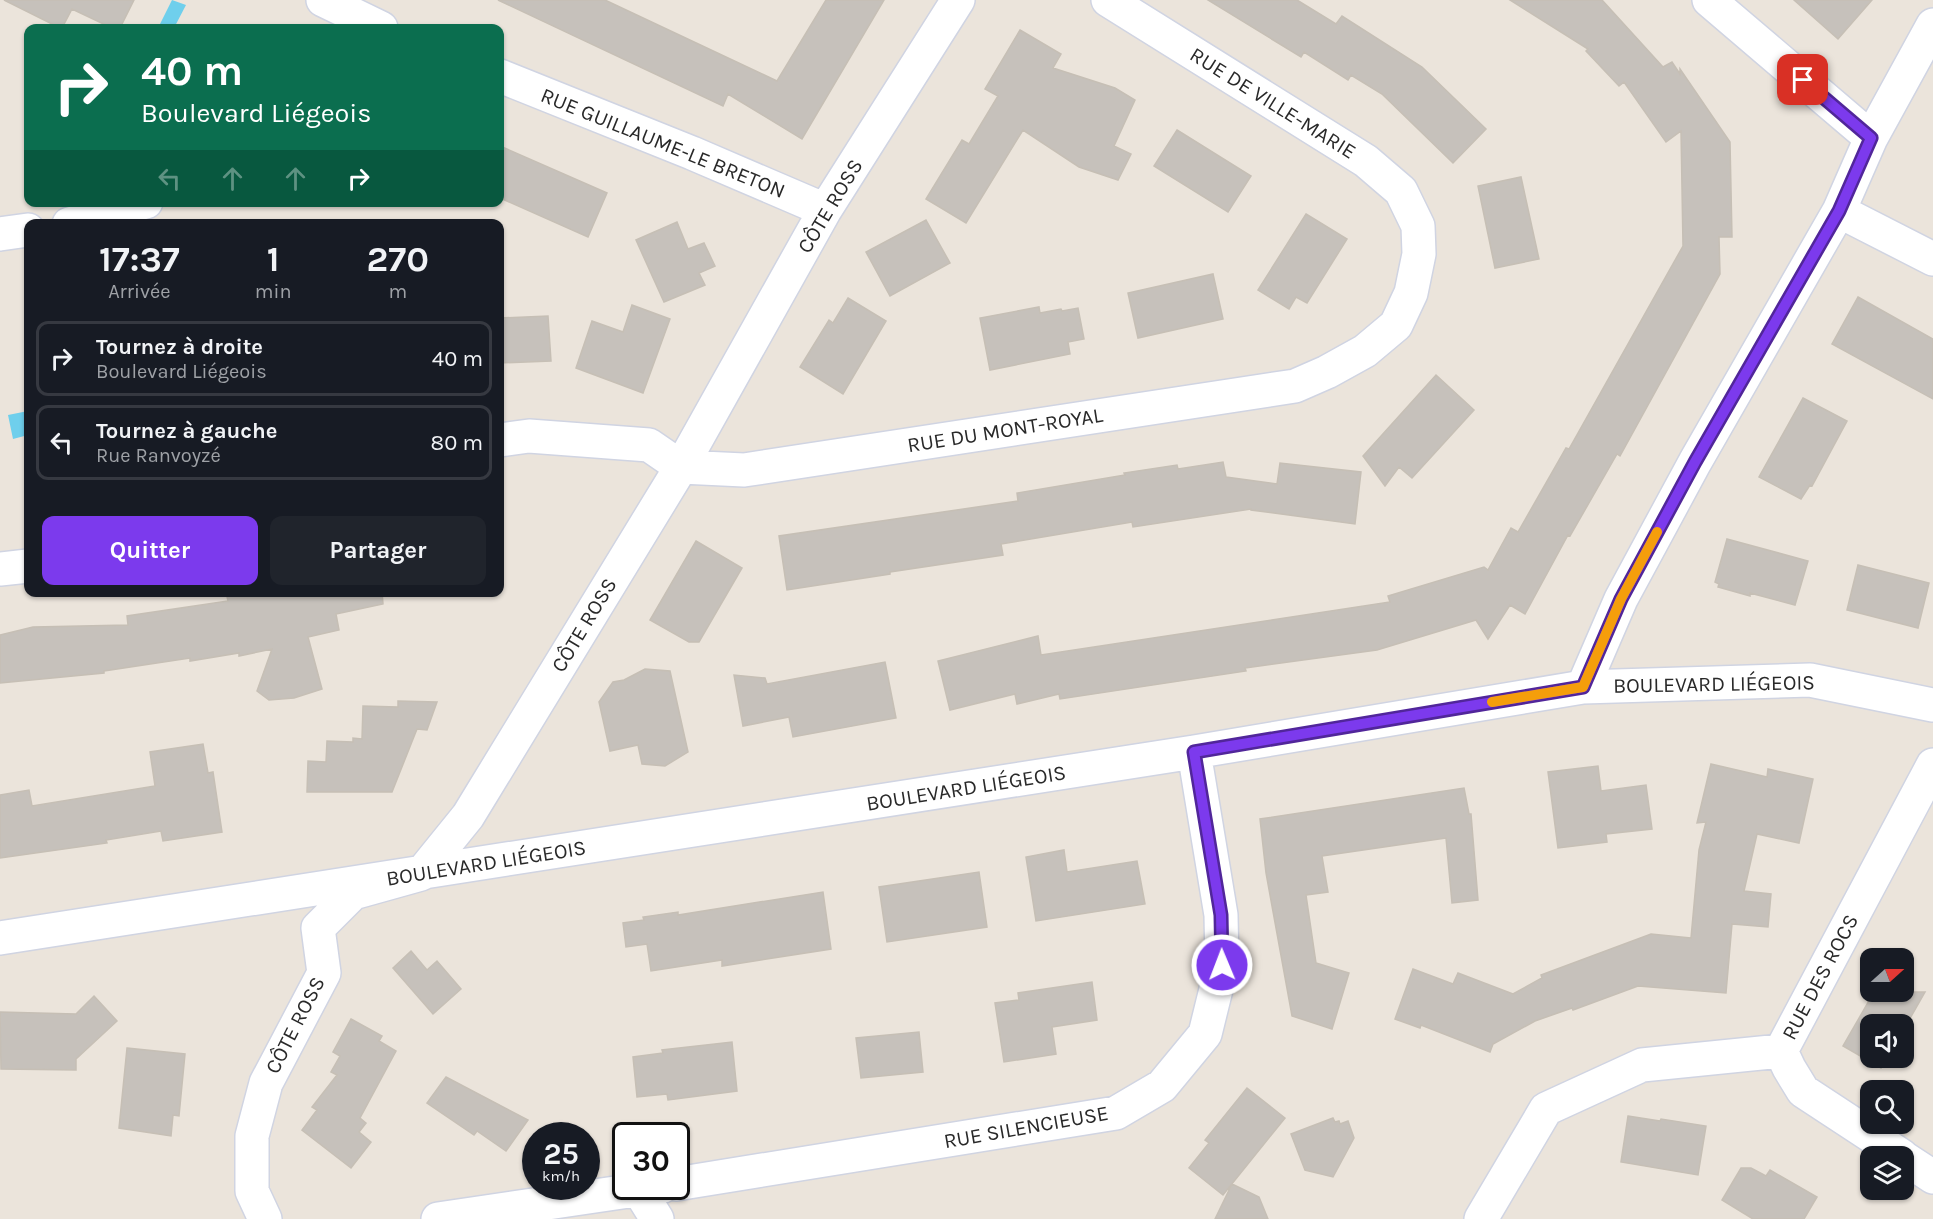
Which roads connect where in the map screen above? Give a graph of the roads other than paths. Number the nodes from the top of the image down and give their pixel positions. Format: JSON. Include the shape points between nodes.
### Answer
{"nodes":[{"id":1,"x":323,"y":0,"type":"edge"},
{"id":2,"x":958,"y":0,"type":"edge"},
{"id":3,"x":1108,"y":0,"type":"edge"},
{"id":4,"x":1709,"y":0,"type":"edge"},
{"id":5,"x":373,"y":24,"type":"edge"},
{"id":6,"x":1933,"y":25,"type":"edge"},
{"id":7,"x":504,"y":78,"type":"edge"},
{"id":8,"x":1871,"y":138,"type":"junction"},
{"id":9,"x":128,"y":207,"type":"edge"},
{"id":10,"x":825,"y":210,"type":"junction"},
{"id":11,"x":1839,"y":211,"type":"junction"},
{"id":12,"x":86,"y":219,"type":"edge"},
{"id":13,"x":1418,"y":226,"type":"joint"},
{"id":14,"x":24,"y":231,"type":"edge"},
{"id":15,"x":0,"y":234,"type":"edge"},
{"id":16,"x":1933,"y":259,"type":"edge"},
{"id":17,"x":504,"y":439,"type":"edge"},
{"id":18,"x":681,"y":467,"type":"junction"},
{"id":19,"x":24,"y":566,"type":"edge"},
{"id":20,"x":0,"y":569,"type":"edge"},
{"id":21,"x":1583,"y":687,"type":"junction"},
{"id":22,"x":1933,"y":705,"type":"edge"},
{"id":23,"x":1194,"y":752,"type":"junction"},
{"id":24,"x":1933,"y":765,"type":"edge"},
{"id":25,"x":421,"y":874,"type":"junction"},
{"id":26,"x":0,"y":939,"type":"edge"},
{"id":27,"x":1781,"y":1051,"type":"junction"},
{"id":28,"x":1886,"y":1146,"type":"edge"},
{"id":29,"x":1914,"y":1164,"type":"edge"},
{"id":30,"x":1933,"y":1177,"type":"edge"},
{"id":31,"x":690,"y":1182,"type":"edge"},
{"id":32,"x":612,"y":1194,"type":"edge"},
{"id":33,"x":653,"y":1200,"type":"edge"},
{"id":34,"x":265,"y":1219,"type":"edge"},
{"id":35,"x":438,"y":1219,"type":"edge"},
{"id":36,"x":657,"y":1219,"type":"edge"},
{"id":37,"x":1481,"y":1219,"type":"edge"}],
"edges":[{"from":1,"to":5,"type":"street"},
{"from":2,"to":10,"type":"street","name":"CÔTE ROSS"},
{"from":3,"to":13,"type":"street","name":"RUE DE VILLE-MARIE","via":[[1366,161],[1401,191]]},
{"from":4,"to":8,"type":"street"},
{"from":6,"to":8,"type":"street"},
{"from":7,"to":10,"type":"street","name":"RUE GUILLAUME-LE BRETON"},
{"from":8,"to":11,"type":"street"},
{"from":9,"to":12,"type":"street"},
{"from":10,"to":18,"type":"street","name":"CÔTE ROSS"},
{"from":11,"to":16,"type":"street"},
{"from":11,"to":21,"type":"street","via":[[1621,599]]},
{"from":13,"to":18,"type":"street","name":"RUE DU MONT-ROYAL","via":[[1419,254],[1411,293],[1396,325],[1365,351],[1294,386],[744,470]]},
{"from":14,"to":15,"type":"street"},
{"from":17,"to":18,"type":"street","via":[[529,436],[649,445]]},
{"from":18,"to":25,"type":"street","name":"CÔTE ROSS","via":[[468,816]]},
{"from":19,"to":20,"type":"street"},
{"from":21,"to":22,"type":"street","name":"BOULEVARD LIÉGEOIS","via":[[1810,680]]},
{"from":21,"to":23,"type":"street","name":"BOULEVARD LIÉGEOIS"},
{"from":23,"to":25,"type":"street","name":"BOULEVARD LIÉGEOIS"},
{"from":23,"to":31,"type":"street","name":"RUE SILENCIEUSE","via":[[1221,915],[1222,965],[1205,1034],[1162,1086],[1116,1113]]},
{"from":24,"to":27,"type":"street","name":"RUE DES ROCS"},
{"from":25,"to":26,"type":"street","name":"BOULEVARD LIÉGEOIS"},
{"from":25,"to":34,"type":"street","name":"CÔTE ROSS","via":[[353,893],[318,928],[324,973],[266,1083],[252,1136],[252,1191]]},
{"from":27,"to":28,"type":"street","via":[[1803,1091]]},
{"from":27,"to":37,"type":"street","name":"RUE DES ROCS","via":[[1642,1065],[1546,1109]]},
{"from":29,"to":30,"type":"street"},
{"from":32,"to":35,"type":"street"},
{"from":33,"to":36,"type":"street"}]}
